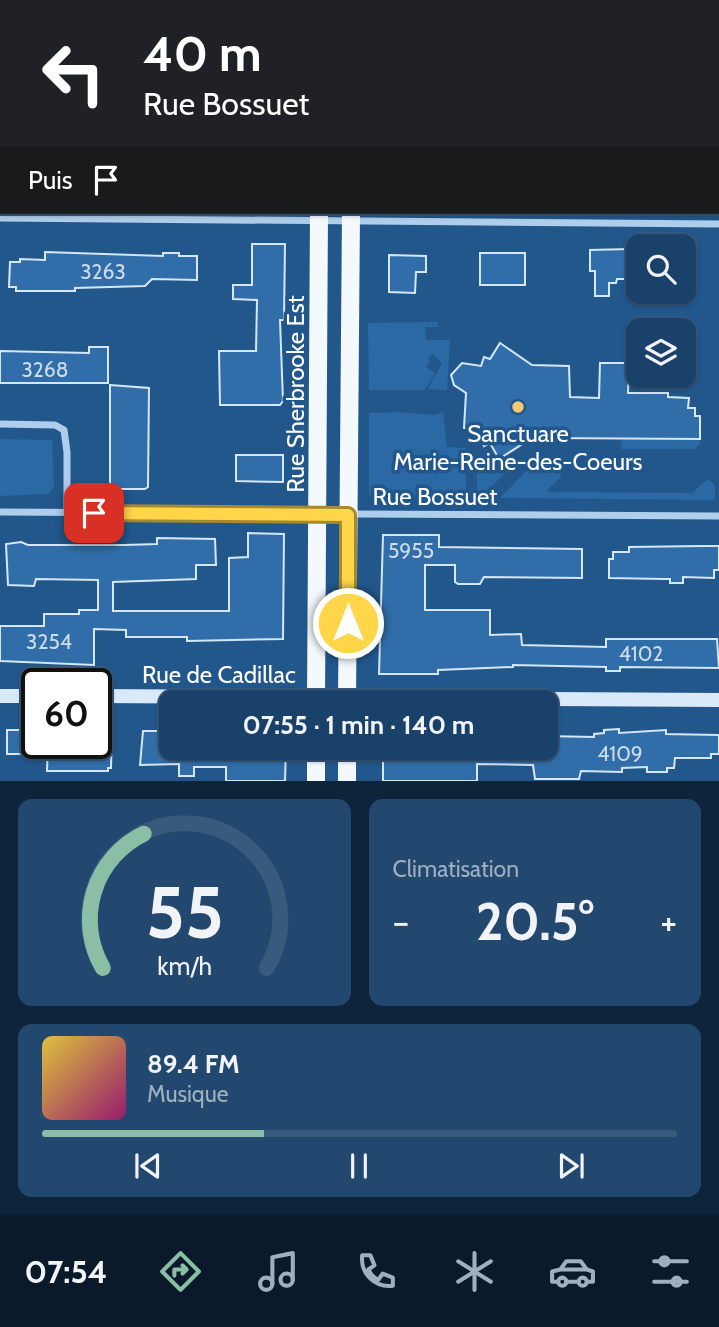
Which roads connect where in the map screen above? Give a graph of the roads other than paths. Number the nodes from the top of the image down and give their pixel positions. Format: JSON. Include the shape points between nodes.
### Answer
{"nodes":[{"id":1,"x":319,"y":216,"type":"edge"},
{"id":2,"x":351,"y":216,"type":"edge"},
{"id":3,"x":0,"y":218,"type":"edge"},
{"id":4,"x":719,"y":224,"type":"edge"},
{"id":5,"x":0,"y":424,"type":"edge"},
{"id":6,"x":0,"y":512,"type":"edge"},
{"id":7,"x":67,"y":513,"type":"junction"},
{"id":8,"x":319,"y":515,"type":"junction"},
{"id":9,"x":348,"y":515,"type":"junction"},
{"id":10,"x":719,"y":516,"type":"edge"},
{"id":11,"x":316,"y":690,"type":"edge"},
{"id":12,"x":347,"y":690,"type":"edge"},
{"id":13,"x":0,"y":696,"type":"edge"},
{"id":14,"x":21,"y":696,"type":"edge"},
{"id":15,"x":112,"y":696,"type":"edge"},
{"id":16,"x":159,"y":697,"type":"edge"},
{"id":17,"x":558,"y":700,"type":"edge"},
{"id":18,"x":719,"y":700,"type":"edge"},
{"id":19,"x":316,"y":760,"type":"edge"},
{"id":20,"x":347,"y":760,"type":"edge"},
{"id":21,"x":316,"y":781,"type":"edge"},
{"id":22,"x":347,"y":781,"type":"edge"}],
"edges":[{"from":1,"to":2,"type":"street"},
{"from":1,"to":3,"type":"street"},
{"from":1,"to":8,"type":"main road","name":"Rue Sherbrooke Est"},
{"from":2,"to":4,"type":"street"},
{"from":2,"to":9,"type":"main road"},
{"from":5,"to":7,"type":"street","via":[[55,425],[64,430]]},
{"from":6,"to":7,"type":"street","name":"Rue Bossuet"},
{"from":7,"to":8,"type":"street","name":"Rue Bossuet"},
{"from":8,"to":9,"type":"street","name":"Rue Bossuet"},
{"from":8,"to":11,"type":"main road","name":"Rue Sherbrooke Est"},
{"from":9,"to":10,"type":"street","name":"Rue Bossuet"},
{"from":9,"to":12,"type":"main road"},
{"from":13,"to":14,"type":"street"},
{"from":15,"to":16,"type":"street","name":"Rue de Cadillac"},
{"from":17,"to":18,"type":"street","name":"Rue de Cadillac"},
{"from":19,"to":21,"type":"main road"},
{"from":20,"to":22,"type":"main road"}]}
